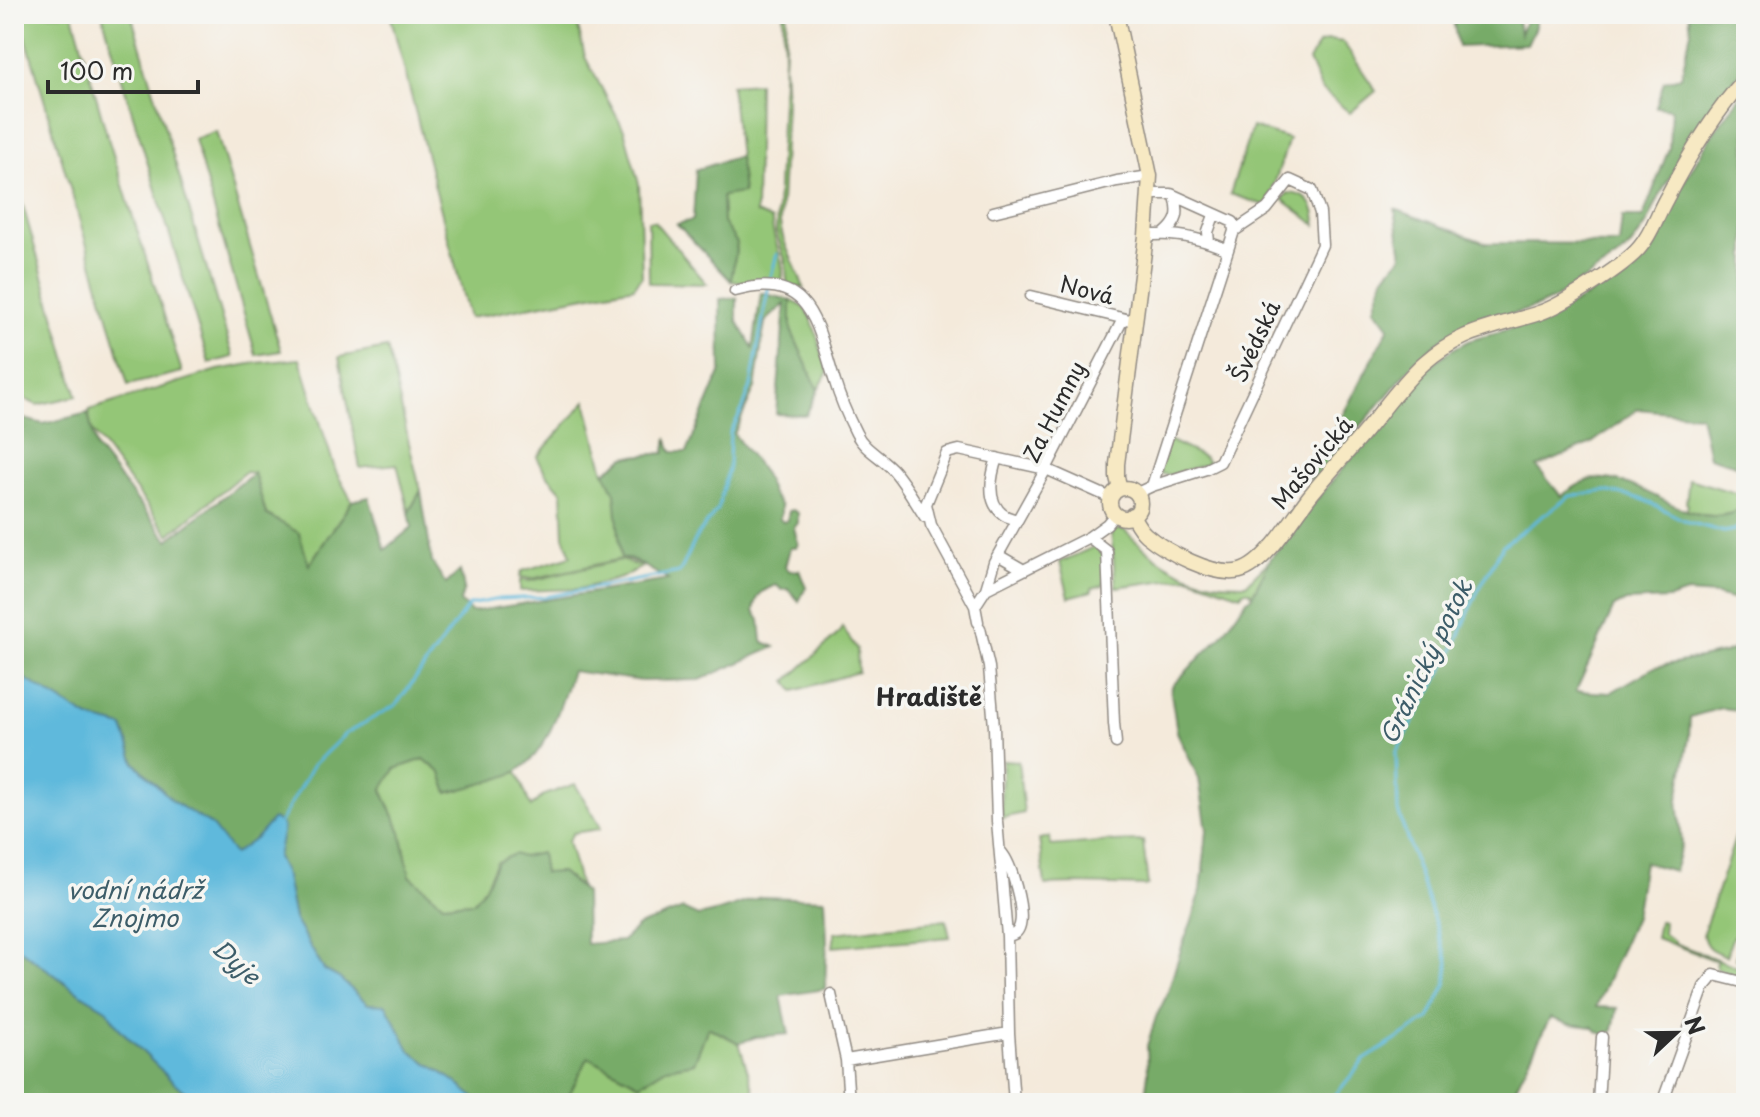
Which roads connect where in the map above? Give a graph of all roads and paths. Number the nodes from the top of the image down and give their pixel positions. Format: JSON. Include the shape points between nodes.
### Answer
{"nodes":[{"id":1,"x":1116,"y":14,"type":"edge"},
{"id":2,"x":1746,"y":78,"type":"edge"},
{"id":3,"x":1150,"y":176,"type":"junction"},
{"id":4,"x":1150,"y":194,"type":"junction"},
{"id":5,"x":1175,"y":196,"type":"junction"},
{"id":6,"x":993,"y":212,"type":"dead end"},
{"id":7,"x":1214,"y":215,"type":"junction"},
{"id":8,"x":1234,"y":231,"type":"junction"},
{"id":9,"x":1164,"y":234,"type":"junction"},
{"id":10,"x":1146,"y":236,"type":"junction"},
{"id":11,"x":1209,"y":242,"type":"junction"},
{"id":12,"x":1228,"y":250,"type":"junction"},
{"id":13,"x":735,"y":291,"type":"dead end"},
{"id":14,"x":1031,"y":296,"type":"dead end"},
{"id":15,"x":1128,"y":320,"type":"junction"},
{"id":16,"x":997,"y":458,"type":"junction"},
{"id":17,"x":1046,"y":469,"type":"junction"},
{"id":18,"x":1152,"y":486,"type":"junction"},
{"id":19,"x":1115,"y":493,"type":"junction"},
{"id":20,"x":1137,"y":493,"type":"junction"},
{"id":21,"x":1132,"y":515,"type":"junction"},
{"id":22,"x":1111,"y":519,"type":"junction"},
{"id":23,"x":1017,"y":520,"type":"junction"},
{"id":24,"x":931,"y":525,"type":"junction"},
{"id":25,"x":1089,"y":537,"type":"junction"},
{"id":26,"x":1107,"y":551,"type":"junction"},
{"id":27,"x":998,"y":555,"type":"junction"},
{"id":28,"x":1024,"y":570,"type":"junction"},
{"id":29,"x":986,"y":589,"type":"junction"},
{"id":30,"x":975,"y":606,"type":"junction"},
{"id":31,"x":1116,"y":743,"type":"dead end"},
{"id":32,"x":1746,"y":983,"type":"edge"},
{"id":33,"x":831,"y":994,"type":"dead end"},
{"id":34,"x":1009,"y":1033,"type":"junction"},
{"id":35,"x":1602,"y":1037,"type":"dead end"},
{"id":36,"x":846,"y":1060,"type":"junction"},
{"id":37,"x":1016,"y":1101,"type":"edge"},
{"id":38,"x":849,"y":1103,"type":"edge"},
{"id":39,"x":1598,"y":1103,"type":"edge"},
{"id":40,"x":1666,"y":1103,"type":"edge"}],
"edges":[{"from":1,"to":3,"type":"street"},
{"from":2,"to":21,"type":"street","name":"Mašovická","via":[[1700,142],[1640,248],[1557,305],[1465,335],[1422,364],[1255,564],[1242,571],[1218,572],[1143,533]]},
{"from":3,"to":4,"type":"street"},
{"from":3,"to":6,"type":"street"},
{"from":4,"to":5,"type":"street"},
{"from":4,"to":10,"type":"street"},
{"from":5,"to":7,"type":"street"},
{"from":5,"to":9,"type":"street","via":[[1179,211]]},
{"from":7,"to":8,"type":"street","via":[[1233,222]]},
{"from":7,"to":11,"type":"street"},
{"from":8,"to":12,"type":"street"},
{"from":8,"to":18,"type":"street","name":"Švédská","via":[[1267,209],[1290,180],[1312,190],[1322,245],[1220,462]]},
{"from":9,"to":10,"type":"street"},
{"from":9,"to":11,"type":"street"},
{"from":10,"to":15,"type":"street"},
{"from":11,"to":12,"type":"street"},
{"from":12,"to":18,"type":"street"},
{"from":13,"to":24,"type":"street","via":[[763,286],[802,301],[815,318],[857,434],[894,471]]},
{"from":14,"to":15,"type":"street","name":"Nová"},
{"from":15,"to":17,"type":"street","name":"Za Humny"},
{"from":15,"to":19,"type":"street"},
{"from":16,"to":17,"type":"street"},
{"from":16,"to":23,"type":"street","name":"Za Humny","via":[[992,493],[1004,515]]},
{"from":16,"to":24,"type":"street","via":[[959,450],[947,453],[926,504]]},
{"from":17,"to":19,"type":"street"},
{"from":17,"to":23,"type":"street","name":"Za Humny"},
{"from":18,"to":20,"type":"street"},
{"from":19,"to":20,"type":"street","via":[[1129,488]]},
{"from":19,"to":22,"type":"street"},
{"from":20,"to":21,"type":"street","via":[[1139,505]]},
{"from":21,"to":22,"type":"street"},
{"from":22,"to":25,"type":"street"},
{"from":22,"to":26,"type":"street"},
{"from":23,"to":27,"type":"street","name":"Za Humny"},
{"from":24,"to":30,"type":"street"},
{"from":25,"to":26,"type":"street"},
{"from":25,"to":28,"type":"street"},
{"from":26,"to":31,"type":"street"},
{"from":27,"to":28,"type":"street"},
{"from":27,"to":29,"type":"street","name":"Za Humny"},
{"from":28,"to":29,"type":"street"},
{"from":29,"to":30,"type":"street","name":"Za Humny"},
{"from":30,"to":34,"type":"street","via":[[989,667],[999,850],[1007,859],[1021,918],[1018,931],[1007,936]]},
{"from":32,"to":40,"type":"street","via":[[1714,975],[1709,979]]},
{"from":33,"to":36,"type":"street"},
{"from":34,"to":36,"type":"street"},
{"from":34,"to":37,"type":"street"},
{"from":35,"to":39,"type":"street"},
{"from":36,"to":38,"type":"street"}]}
